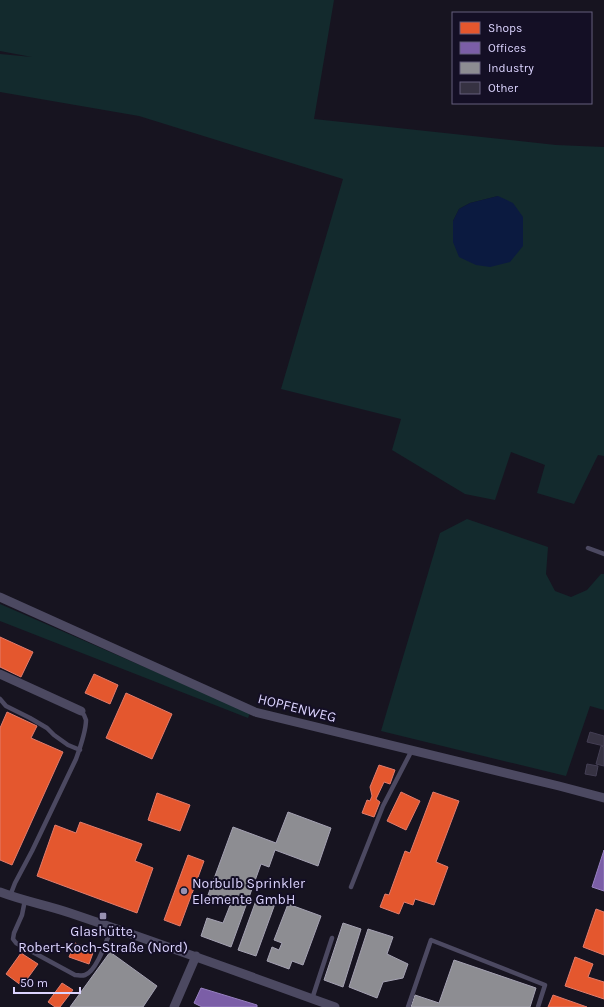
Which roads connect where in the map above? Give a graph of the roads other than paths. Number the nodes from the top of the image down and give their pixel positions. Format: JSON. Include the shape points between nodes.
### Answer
{"nodes":[{"id":1,"x":588,"y":548,"type":"dead end"},
{"id":2,"x":604,"y":554,"type":"edge"},
{"id":3,"x":0,"y":597,"type":"edge"},
{"id":4,"x":1,"y":676,"type":"edge"},
{"id":5,"x":0,"y":699,"type":"edge"},
{"id":6,"x":81,"y":711,"type":"joint"},
{"id":7,"x":80,"y":750,"type":"junction"},
{"id":8,"x":412,"y":750,"type":"junction"},
{"id":9,"x":604,"y":798,"type":"edge"},
{"id":10,"x":351,"y":887,"type":"dead end"},
{"id":11,"x":0,"y":892,"type":"edge"},
{"id":12,"x":10,"y":896,"type":"junction"},
{"id":13,"x":24,"y":900,"type":"junction"},
{"id":14,"x":112,"y":927,"type":"junction"},
{"id":15,"x":332,"y":938,"type":"dead end"},
{"id":16,"x":196,"y":956,"type":"junction"},
{"id":17,"x":312,"y":999,"type":"junction"},
{"id":18,"x":174,"y":1007,"type":"edge"},
{"id":19,"x":335,"y":1007,"type":"edge"},
{"id":20,"x":408,"y":1007,"type":"edge"},
{"id":21,"x":538,"y":1007,"type":"edge"}],
"edges":[{"from":1,"to":2,"type":"lane"},
{"from":3,"to":8,"type":"street","name":"HOPFENWEG","via":[[255,712]]},
{"from":4,"to":6,"type":"street"},
{"from":5,"to":7,"type":"lane","via":[[6,706],[47,728],[68,745]]},
{"from":6,"to":7,"type":"lane","via":[[86,718]]},
{"from":7,"to":12,"type":"lane"},
{"from":8,"to":9,"type":"street","name":"HOPFENWEG"},
{"from":8,"to":10,"type":"lane","via":[[383,806]]},
{"from":11,"to":12,"type":"street"},
{"from":12,"to":13,"type":"street"},
{"from":13,"to":14,"type":"street"},
{"from":13,"to":14,"type":"lane","via":[[22,915],[13,939],[75,975],[84,976],[90,972],[102,953]]},
{"from":14,"to":16,"type":"street"},
{"from":15,"to":17,"type":"lane"},
{"from":16,"to":17,"type":"street"},
{"from":16,"to":18,"type":"street"},
{"from":17,"to":19,"type":"street"},
{"from":20,"to":21,"type":"lane","via":[[431,940],[545,985]]}]}
